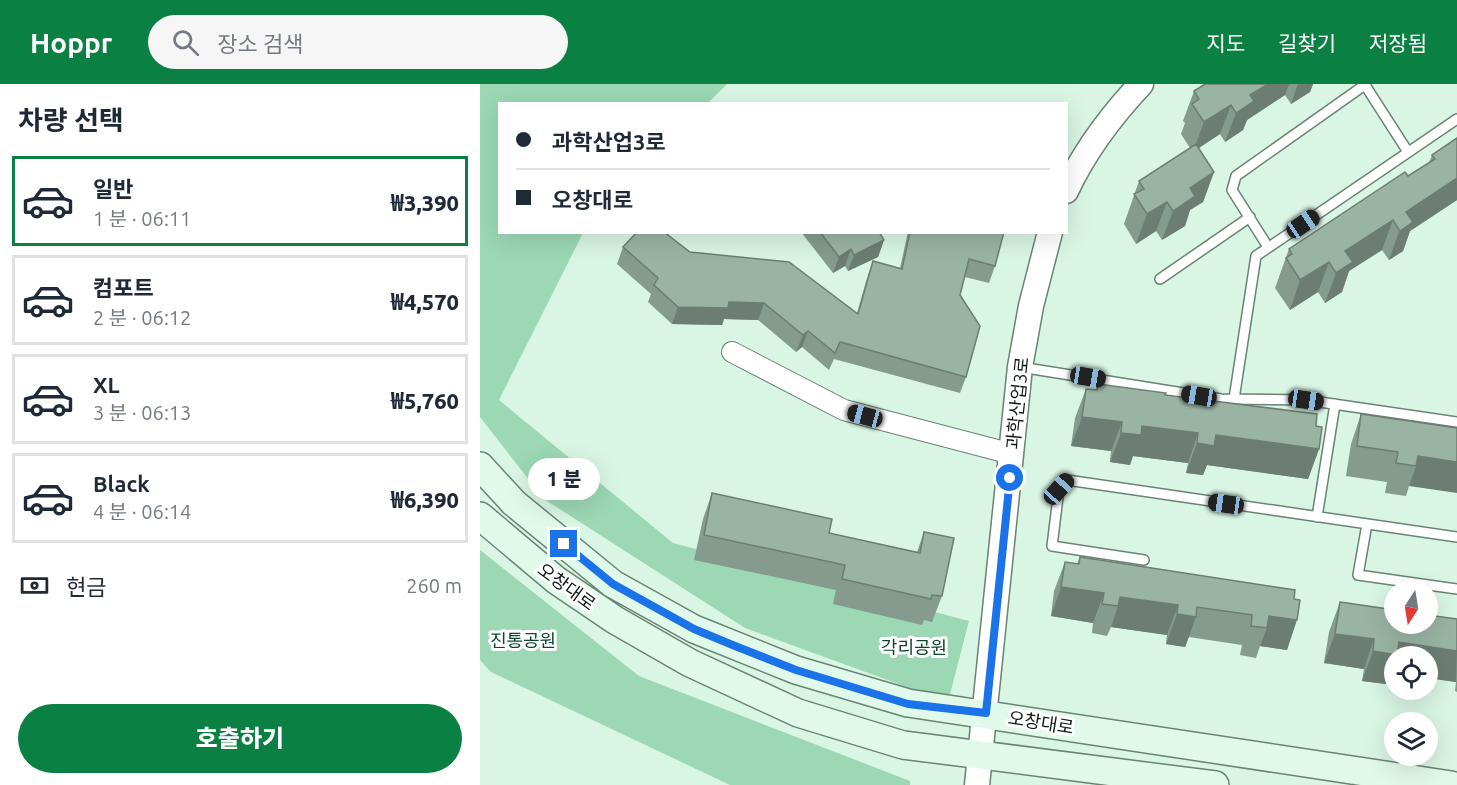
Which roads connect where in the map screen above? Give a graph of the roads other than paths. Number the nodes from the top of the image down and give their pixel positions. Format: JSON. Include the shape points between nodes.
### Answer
{"nodes":[{"id":1,"x":1141,"y":84,"type":"edge"},
{"id":2,"x":1365,"y":85,"type":"edge"},
{"id":3,"x":1457,"y":119,"type":"edge"},
{"id":4,"x":1408,"y":152,"type":"junction"},
{"id":5,"x":1068,"y":187,"type":"edge"},
{"id":6,"x":1250,"y":217,"type":"junction"},
{"id":7,"x":1049,"y":234,"type":"edge"},
{"id":8,"x":1268,"y":248,"type":"junction"},
{"id":9,"x":1160,"y":279,"type":"dead end"},
{"id":10,"x":732,"y":352,"type":"dead end"},
{"id":11,"x":1020,"y":367,"type":"junction"},
{"id":12,"x":1234,"y":399,"type":"junction"},
{"id":13,"x":1335,"y":404,"type":"junction"},
{"id":14,"x":1457,"y":422,"type":"edge"},
{"id":15,"x":1012,"y":454,"type":"junction"},
{"id":16,"x":480,"y":466,"type":"edge"},
{"id":17,"x":480,"y":516,"type":"edge"},
{"id":18,"x":1317,"y":517,"type":"junction"},
{"id":19,"x":1367,"y":524,"type":"junction"},
{"id":20,"x":1457,"y":537,"type":"edge"},
{"id":21,"x":1144,"y":560,"type":"dead end"},
{"id":22,"x":1457,"y":589,"type":"edge"},
{"id":23,"x":986,"y":713,"type":"junction"},
{"id":24,"x":982,"y":755,"type":"junction"},
{"id":25,"x":977,"y":785,"type":"edge"},
{"id":26,"x":1215,"y":785,"type":"edge"},
{"id":27,"x":1451,"y":785,"type":"edge"}],
"edges":[{"from":1,"to":5,"type":"street","via":[[1106,122]]},
{"from":2,"to":4,"type":"lane"},
{"from":2,"to":6,"type":"lane","via":[[1236,176],[1232,190]]},
{"from":3,"to":4,"type":"lane"},
{"from":4,"to":8,"type":"lane"},
{"from":6,"to":8,"type":"lane"},
{"from":6,"to":9,"type":"lane"},
{"from":7,"to":11,"type":"street","name":"과학산업3로"},
{"from":8,"to":12,"type":"lane","via":[[1256,256]]},
{"from":10,"to":15,"type":"street","via":[[844,410]]},
{"from":11,"to":12,"type":"lane"},
{"from":11,"to":15,"type":"street","name":"과학산업3로"},
{"from":12,"to":13,"type":"lane"},
{"from":13,"to":14,"type":"lane"},
{"from":13,"to":18,"type":"lane"},
{"from":15,"to":23,"type":"street","name":"과학산업3로"},
{"from":16,"to":23,"type":"main road","name":"오창대로","via":[[514,503],[613,584],[694,629],[796,670],[908,704]]},
{"from":17,"to":24,"type":"main road","name":"오창대로","via":[[556,580],[605,614],[726,681],[847,729],[903,745]]},
{"from":18,"to":19,"type":"lane"},
{"from":18,"to":21,"type":"lane","via":[[1067,480],[1059,489],[1052,546]]},
{"from":19,"to":20,"type":"lane"},
{"from":19,"to":22,"type":"lane","via":[[1358,576]]},
{"from":23,"to":24,"type":"street","name":"과학산업3로"},
{"from":23,"to":27,"type":"main road","name":"오창대로"},
{"from":24,"to":25,"type":"street","name":"과학산업3로"},
{"from":24,"to":26,"type":"main road","name":"오창대로"}]}
